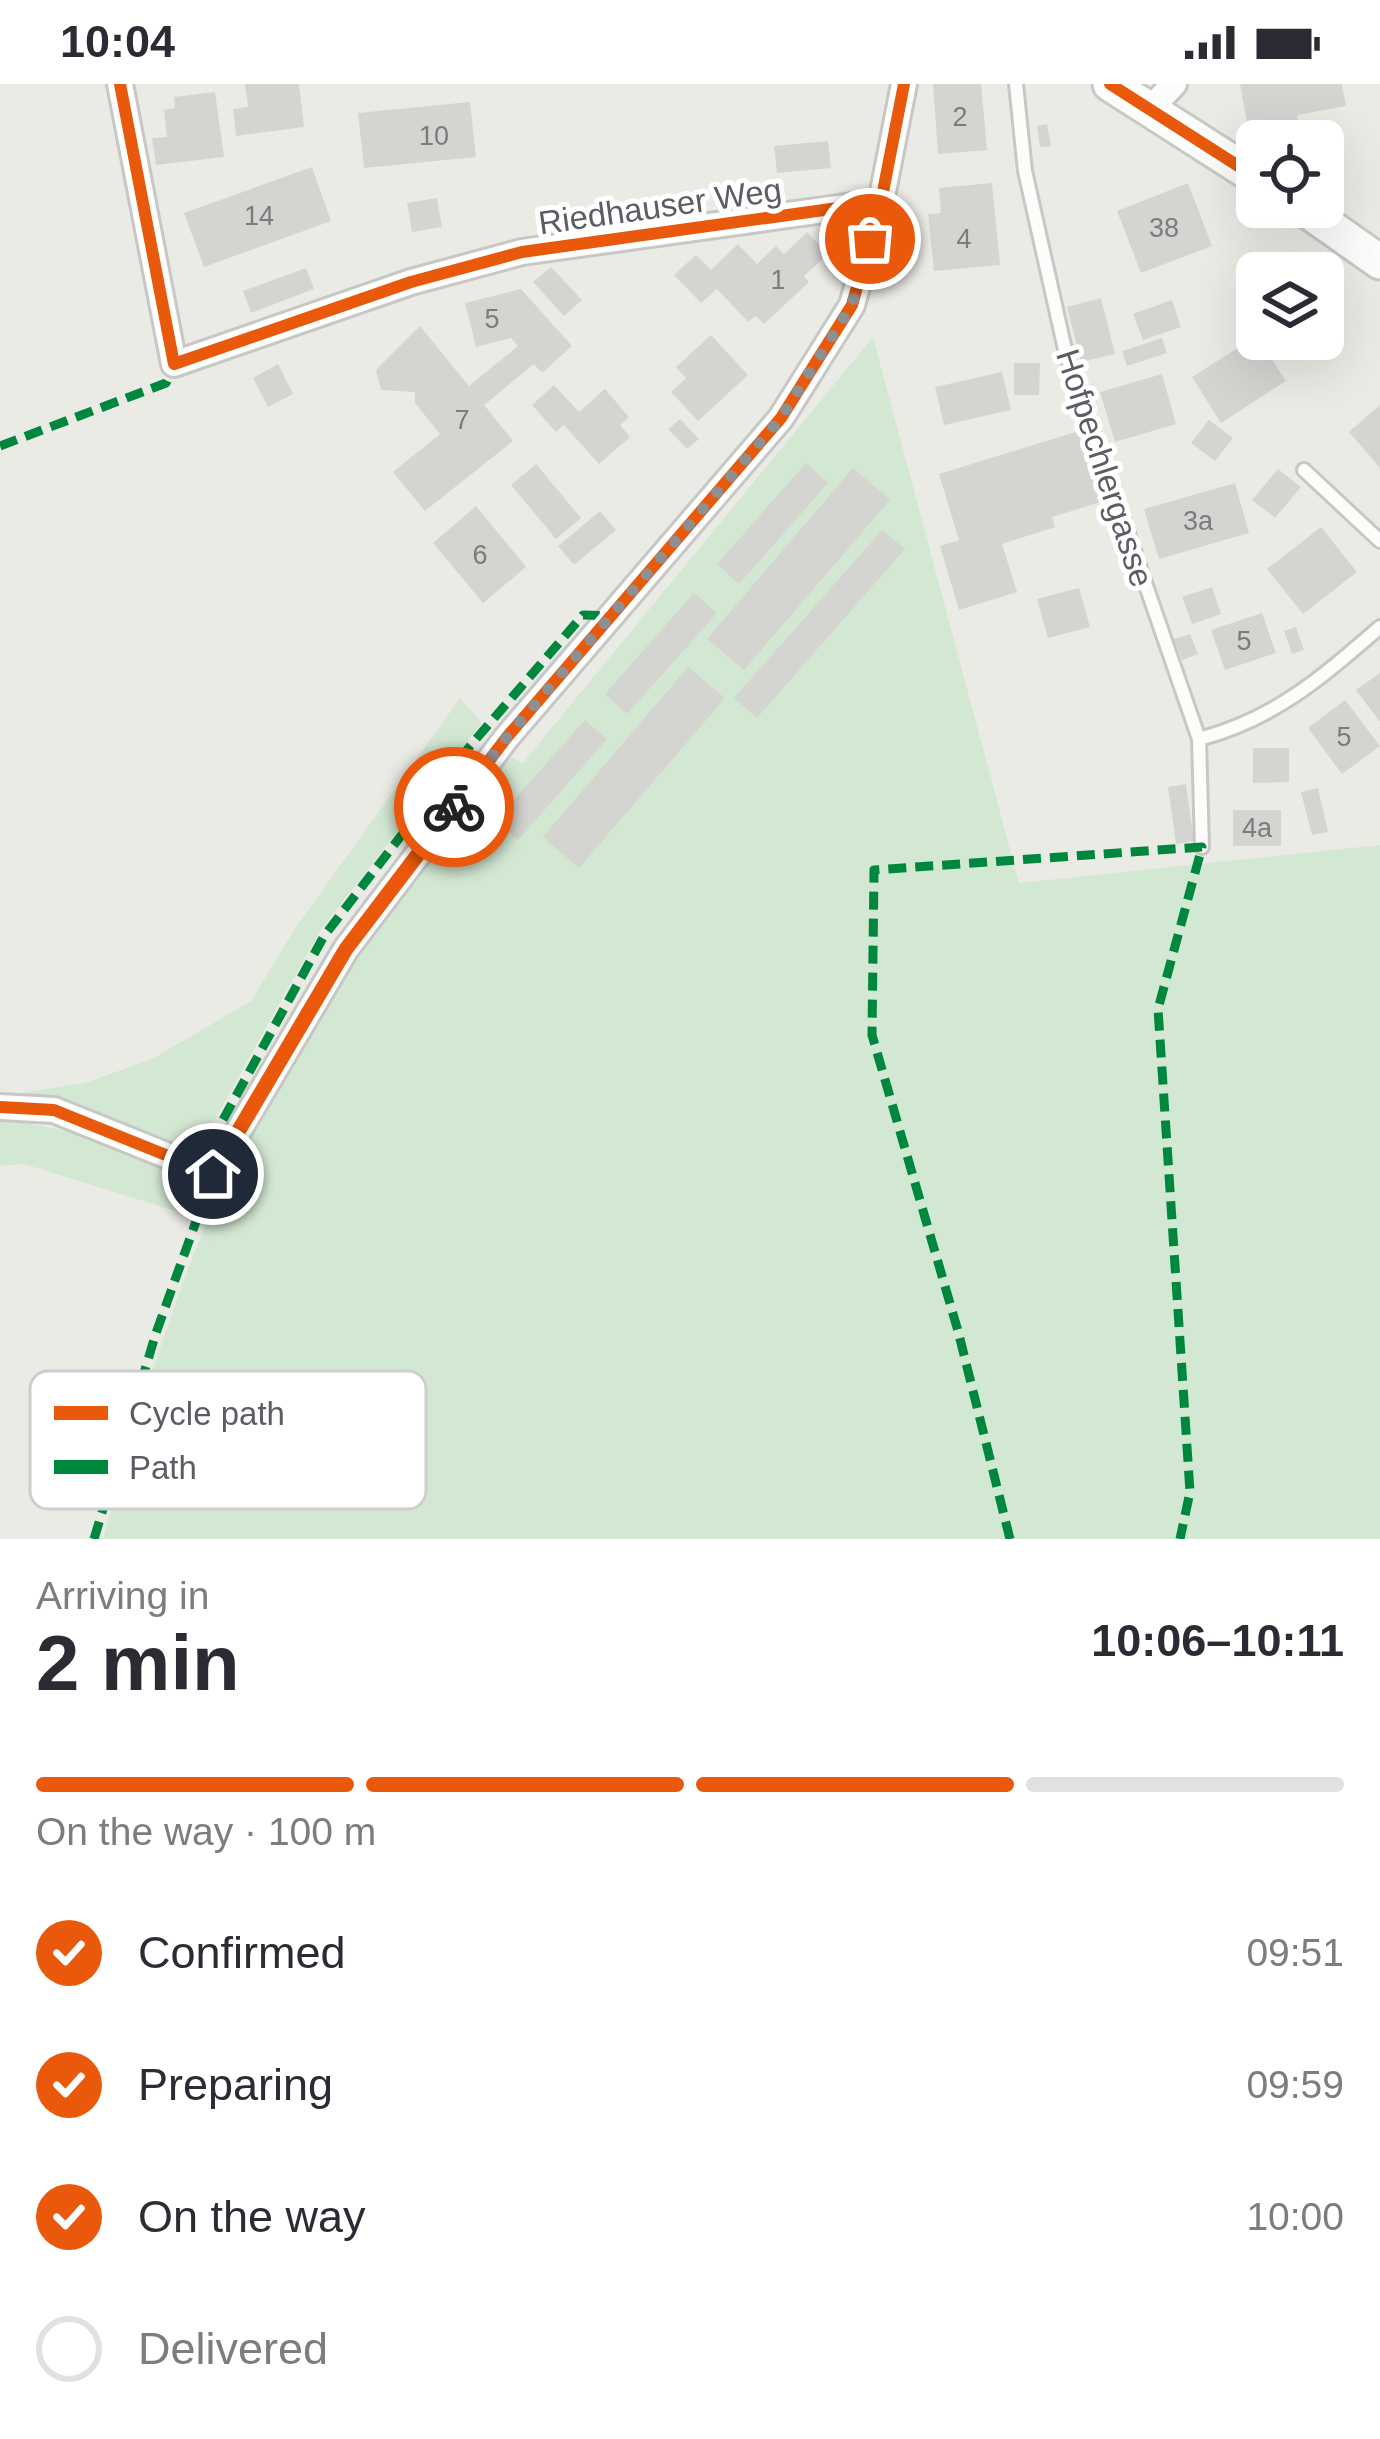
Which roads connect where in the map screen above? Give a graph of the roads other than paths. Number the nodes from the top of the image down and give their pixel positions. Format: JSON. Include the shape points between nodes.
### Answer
{"nodes":[{"id":1,"x":120,"y":84,"type":"edge"},
{"id":2,"x":904,"y":84,"type":"edge"},
{"id":3,"x":1016,"y":84,"type":"edge"},
{"id":4,"x":1111,"y":84,"type":"edge"},
{"id":5,"x":1174,"y":84,"type":"edge"},
{"id":6,"x":1149,"y":110,"type":"junction"},
{"id":7,"x":1236,"y":165,"type":"edge"},
{"id":8,"x":881,"y":202,"type":"junction"},
{"id":9,"x":1332,"y":228,"type":"edge"},
{"id":10,"x":1380,"y":262,"type":"edge"},
{"id":11,"x":1304,"y":470,"type":"dead end"},
{"id":12,"x":1380,"y":541,"type":"edge"},
{"id":13,"x":1380,"y":627,"type":"edge"},
{"id":14,"x":1199,"y":740,"type":"junction"},
{"id":15,"x":1202,"y":847,"type":"dead end"},
{"id":16,"x":0,"y":1107,"type":"edge"}],
"edges":[{"from":1,"to":8,"type":"street","name":"Riedhauser Weg","via":[[174,364],[522,252]]},
{"from":2,"to":8,"type":"street"},
{"from":3,"to":14,"type":"lane","name":"Hofpechlergasse","via":[[1025,171],[1066,354]]},
{"from":4,"to":6,"type":"street"},
{"from":5,"to":6,"type":"street"},
{"from":6,"to":7,"type":"street"},
{"from":8,"to":16,"type":"street","via":[[852,305],[781,418],[507,737],[346,949],[213,1174],[54,1110]]},
{"from":9,"to":10,"type":"street"},
{"from":11,"to":12,"type":"lane"},
{"from":13,"to":14,"type":"lane","via":[[1252,725]]},
{"from":14,"to":15,"type":"lane","name":"Hofpechlergasse"}]}
